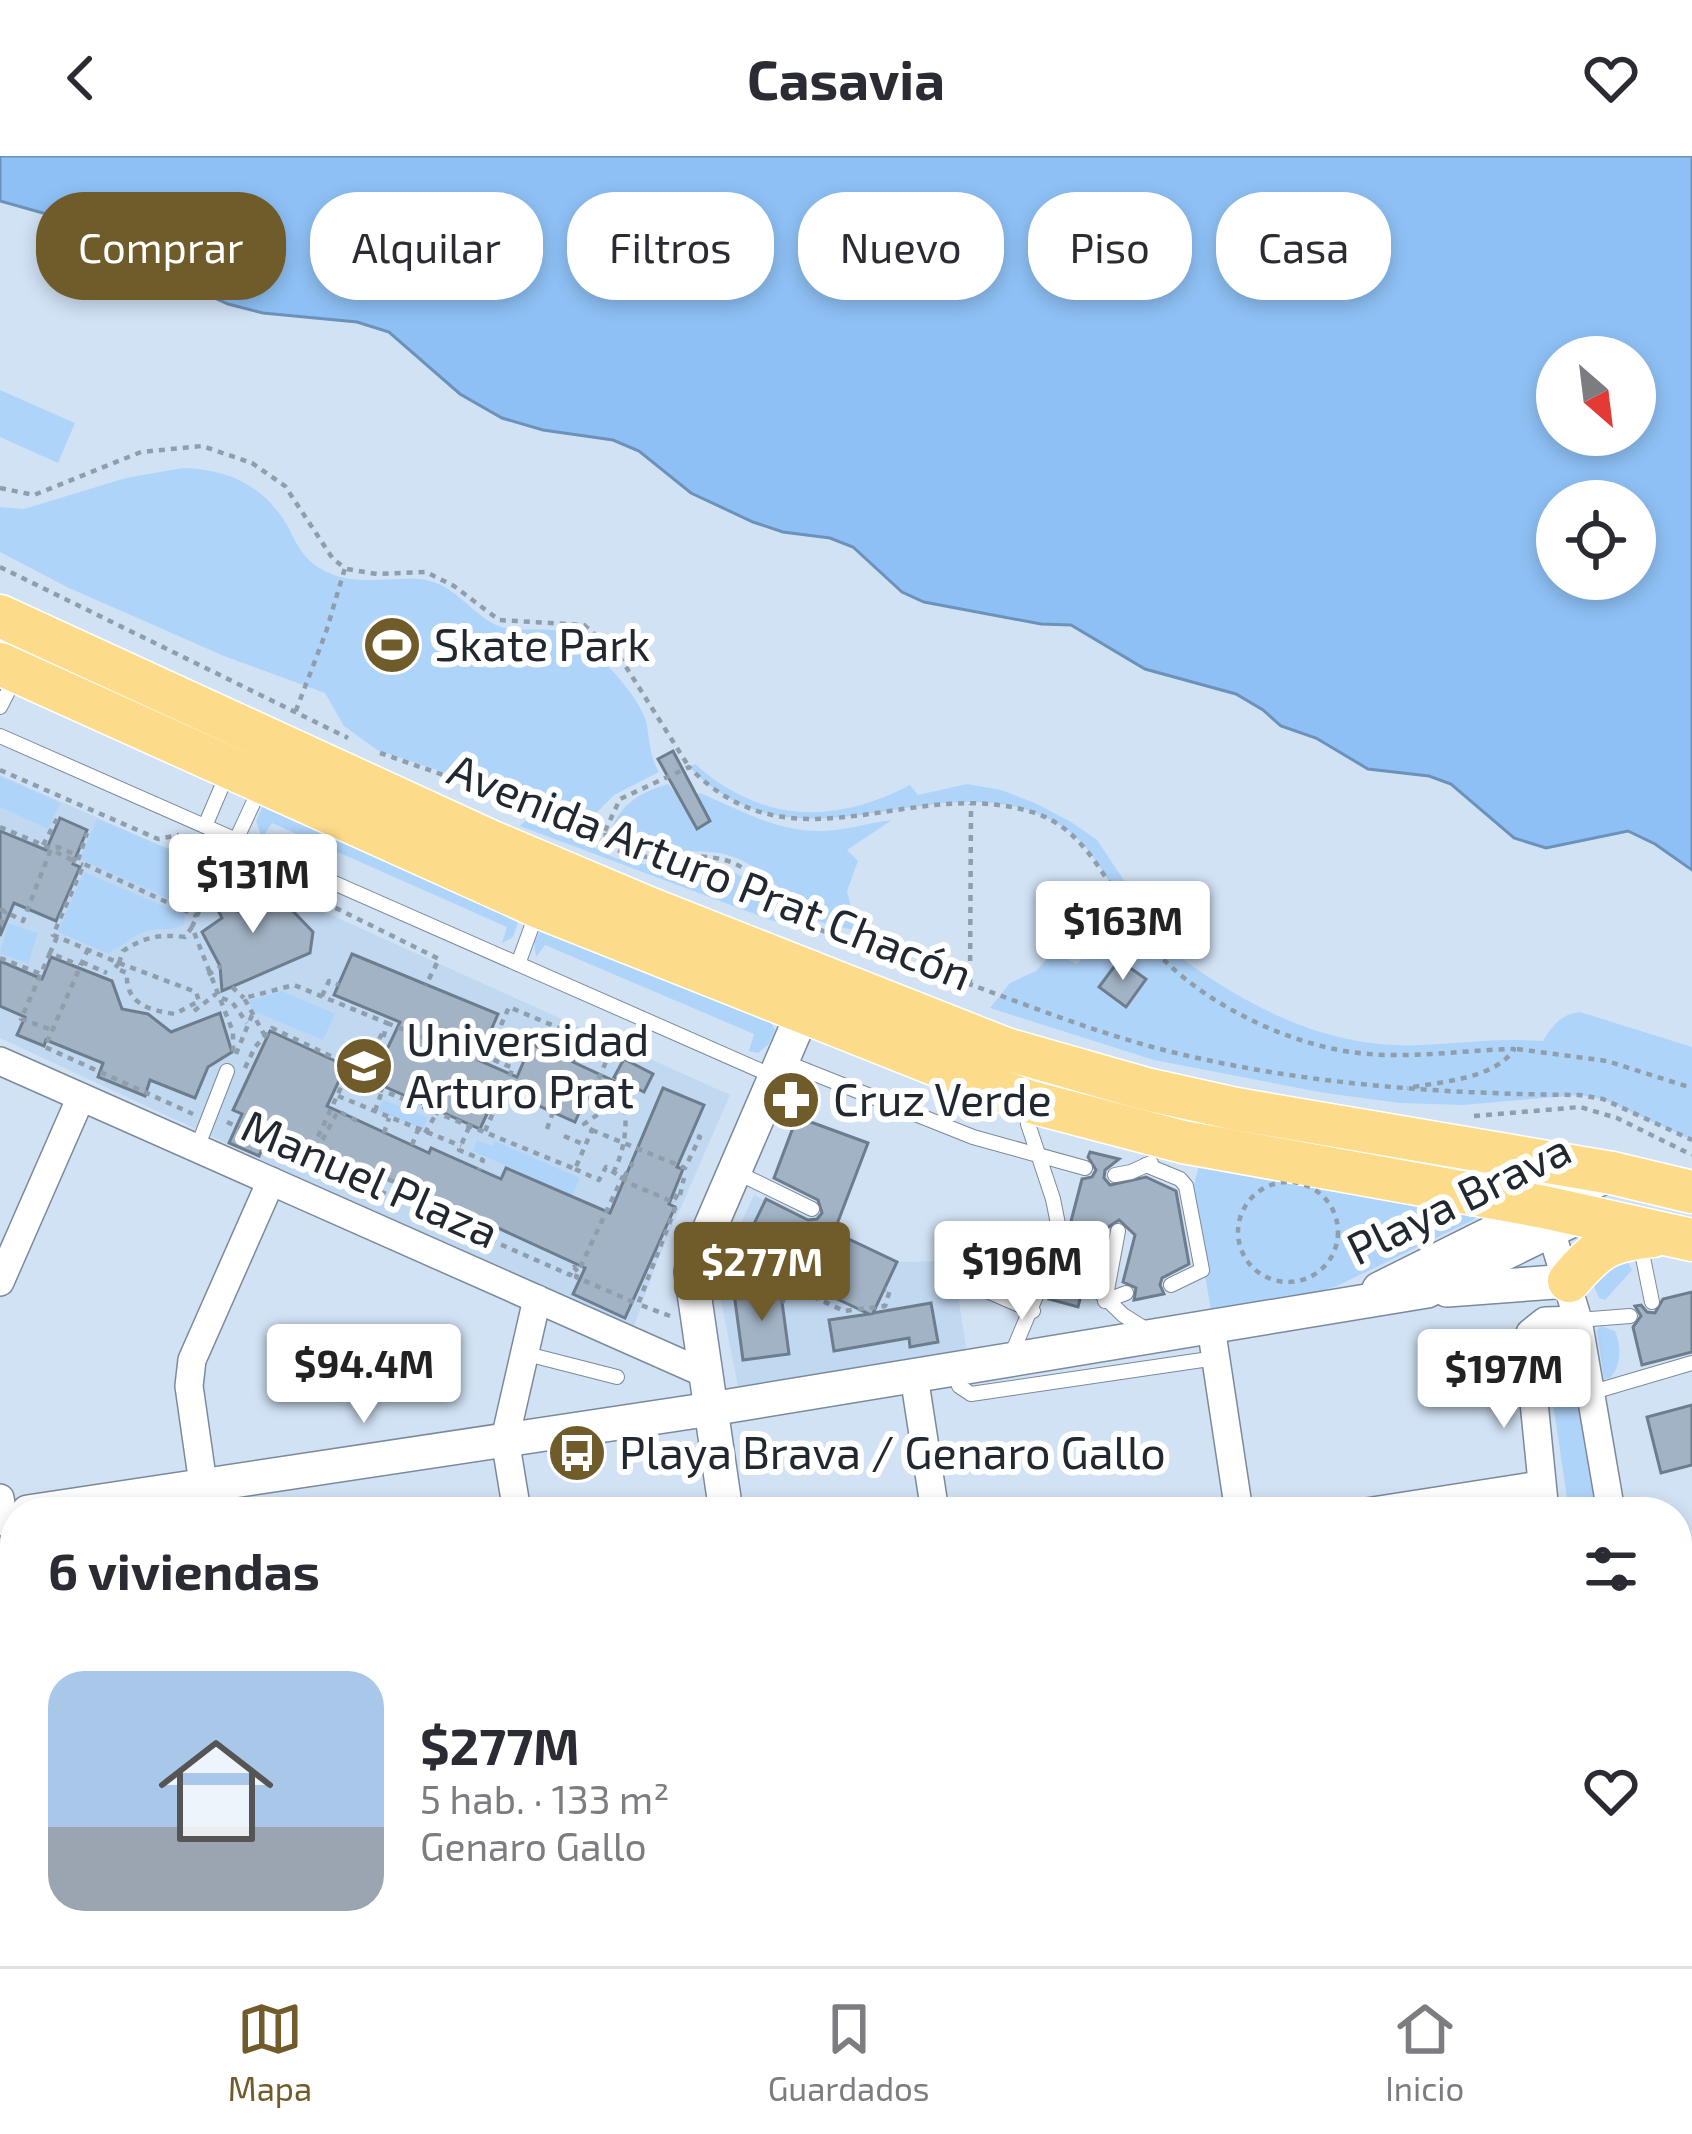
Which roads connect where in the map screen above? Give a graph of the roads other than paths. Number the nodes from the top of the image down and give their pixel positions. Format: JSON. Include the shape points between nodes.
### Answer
{"nodes":[{"id":1,"x":0,"y":616,"type":"edge"},
{"id":2,"x":6,"y":682,"type":"edge"},
{"id":3,"x":249,"y":730,"type":"junction"},
{"id":4,"x":0,"y":736,"type":"edge"},
{"id":5,"x":246,"y":776,"type":"junction"},
{"id":6,"x":200,"y":824,"type":"junction"},
{"id":7,"x":236,"y":840,"type":"junction"},
{"id":8,"x":539,"y":908,"type":"junction"},
{"id":9,"x":518,"y":964,"type":"junction"},
{"id":10,"x":819,"y":975,"type":"junction"},
{"id":11,"x":802,"y":1014,"type":"junction"},
{"id":12,"x":0,"y":1061,"type":"edge"},
{"id":13,"x":778,"y":1068,"type":"junction"},
{"id":14,"x":234,"y":1074,"type":"road end"},
{"id":15,"x":1016,"y":1075,"type":"junction"},
{"id":16,"x":81,"y":1097,"type":"junction"},
{"id":17,"x":1210,"y":1125,"type":"junction"},
{"id":18,"x":208,"y":1128,"type":"junction"},
{"id":19,"x":1039,"y":1153,"type":"junction"},
{"id":20,"x":1085,"y":1168,"type":"dead end"},
{"id":21,"x":734,"y":1171,"type":"junction"},
{"id":22,"x":1612,"y":1173,"type":"junction"},
{"id":23,"x":271,"y":1181,"type":"junction"},
{"id":24,"x":1692,"y":1192,"type":"edge"},
{"id":25,"x":812,"y":1209,"type":"dead end"},
{"id":26,"x":1559,"y":1218,"type":"junction"},
{"id":27,"x":1118,"y":1231,"type":"dead end"},
{"id":28,"x":1667,"y":1238,"type":"edge"},
{"id":29,"x":1085,"y":1279,"type":"dead end"},
{"id":30,"x":962,"y":1280,"type":"dead end"},
{"id":31,"x":0,"y":1282,"type":"edge"},
{"id":32,"x":1171,"y":1285,"type":"dead end"},
{"id":33,"x":1427,"y":1291,"type":"junction"},
{"id":34,"x":1126,"y":1293,"type":"dead end"},
{"id":35,"x":537,"y":1299,"type":"junction"},
{"id":36,"x":1105,"y":1300,"type":"junction"},
{"id":37,"x":1574,"y":1301,"type":"junction"},
{"id":38,"x":1652,"y":1302,"type":"dead end"},
{"id":39,"x":1345,"y":1305,"type":"junction"},
{"id":40,"x":1033,"y":1311,"type":"junction"},
{"id":41,"x":1630,"y":1316,"type":"dead end"},
{"id":42,"x":1157,"y":1336,"type":"junction"},
{"id":43,"x":1214,"y":1343,"type":"junction"},
{"id":44,"x":523,"y":1353,"type":"junction"},
{"id":45,"x":1009,"y":1360,"type":"junction"},
{"id":46,"x":1692,"y":1363,"type":"edge"},
{"id":47,"x":955,"y":1369,"type":"junction"},
{"id":48,"x":706,"y":1374,"type":"junction"},
{"id":49,"x":914,"y":1376,"type":"junction"},
{"id":50,"x":617,"y":1377,"type":"dead end"},
{"id":51,"x":1593,"y":1393,"type":"junction"},
{"id":52,"x":711,"y":1409,"type":"junction"},
{"id":53,"x":505,"y":1439,"type":"junction"},
{"id":54,"x":205,"y":1497,"type":"edge"},
{"id":55,"x":215,"y":1497,"type":"edge"},
{"id":56,"x":515,"y":1497,"type":"edge"},
{"id":57,"x":724,"y":1497,"type":"edge"},
{"id":58,"x":933,"y":1497,"type":"edge"},
{"id":59,"x":1237,"y":1497,"type":"edge"},
{"id":60,"x":1543,"y":1497,"type":"edge"},
{"id":61,"x":1609,"y":1497,"type":"edge"}],
"edges":[{"from":1,"to":3,"type":"main road","name":"Avenida Arturo Prat Chacón"},
{"from":2,"to":5,"type":"main road","name":"Avenida Arturo Prat Chacón"},
{"from":3,"to":5,"type":"lane"},
{"from":3,"to":10,"type":"main road","name":"Avenida Arturo Prat Chacón","via":[[490,841]]},
{"from":4,"to":6,"type":"lane"},
{"from":5,"to":6,"type":"lane"},
{"from":5,"to":7,"type":"lane"},
{"from":5,"to":8,"type":"main road","name":"Avenida Arturo Prat Chacón"},
{"from":6,"to":7,"type":"lane"},
{"from":7,"to":9,"type":"lane"},
{"from":8,"to":9,"type":"lane"},
{"from":8,"to":11,"type":"main road","name":"Avenida Arturo Prat Chacón"},
{"from":9,"to":13,"type":"lane"},
{"from":10,"to":11,"type":"street"},
{"from":10,"to":15,"type":"main road","name":"Avenida Arturo Prat Chacón"},
{"from":11,"to":13,"type":"street"},
{"from":11,"to":15,"type":"main road","name":"Avenida Arturo Prat Chacón"},
{"from":12,"to":16,"type":"street","name":"Manuel Plaza"},
{"from":13,"to":19,"type":"lane"},
{"from":13,"to":21,"type":"street"},
{"from":14,"to":18,"type":"lane"},
{"from":15,"to":17,"type":"main road","name":"Avenida Arturo Prat Chacón"},
{"from":15,"to":17,"type":"main road","name":"Avenida Arturo Prat Chacón","via":[[1146,1089]]},
{"from":15,"to":19,"type":"lane"},
{"from":16,"to":18,"type":"street","name":"Manuel Plaza"},
{"from":16,"to":31,"type":"street"},
{"from":17,"to":22,"type":"main road","name":"Avenida Arturo Prat Chacón"},
{"from":17,"to":26,"type":"main road","name":"Avenida Arturo Prat Chacón"},
{"from":17,"to":32,"type":"lane","via":[[1131,1175],[1186,1186],[1202,1270]]},
{"from":18,"to":23,"type":"street","name":"Manuel Plaza"},
{"from":19,"to":20,"type":"lane"},
{"from":19,"to":40,"type":"lane","via":[[1061,1245]]},
{"from":21,"to":25,"type":"lane"},
{"from":21,"to":48,"type":"street","via":[[691,1272]]},
{"from":22,"to":24,"type":"main road","name":"Avenida Arturo Prat Chacón"},
{"from":22,"to":26,"type":"street","name":"Playa Brava"},
{"from":23,"to":35,"type":"street","name":"Manuel Plaza"},
{"from":23,"to":54,"type":"street","via":[[192,1360]]},
{"from":26,"to":28,"type":"main road","name":"Avenida Arturo Prat Chacón"},
{"from":26,"to":33,"type":"street","name":"Playa Brava"},
{"from":26,"to":37,"type":"street"},
{"from":26,"to":39,"type":"street","name":"Playa Brava"},
{"from":27,"to":36,"type":"lane"},
{"from":28,"to":37,"type":"main road","via":[[1593,1252]]},
{"from":28,"to":38,"type":"lane"},
{"from":29,"to":36,"type":"lane"},
{"from":30,"to":40,"type":"lane"},
{"from":33,"to":37,"type":"street"},
{"from":33,"to":39,"type":"street","name":"Playa Brava"},
{"from":34,"to":36,"type":"lane"},
{"from":35,"to":44,"type":"street"},
{"from":35,"to":48,"type":"street","name":"Manuel Plaza"},
{"from":36,"to":42,"type":"lane"},
{"from":37,"to":41,"type":"lane"},
{"from":37,"to":51,"type":"street"},
{"from":37,"to":60,"type":"street","via":[[1530,1334]]},
{"from":39,"to":43,"type":"street","name":"Playa Brava"},
{"from":40,"to":45,"type":"lane"},
{"from":42,"to":43,"type":"street","name":"Playa Brava"},
{"from":42,"to":45,"type":"street","name":"Playa Brava"},
{"from":43,"to":47,"type":"lane","via":[[971,1394]]},
{"from":43,"to":59,"type":"street"},
{"from":44,"to":50,"type":"lane"},
{"from":44,"to":53,"type":"street"},
{"from":45,"to":47,"type":"street","name":"Playa Brava"},
{"from":46,"to":51,"type":"lane"},
{"from":47,"to":49,"type":"street","name":"Playa Brava"},
{"from":48,"to":52,"type":"street"},
{"from":49,"to":52,"type":"street","name":"Playa Brava"},
{"from":49,"to":58,"type":"street"},
{"from":51,"to":61,"type":"street"},
{"from":52,"to":53,"type":"street","name":"Playa Brava"},
{"from":52,"to":57,"type":"street"},
{"from":53,"to":55,"type":"street","name":"Playa Brava"},
{"from":53,"to":56,"type":"street"}]}
